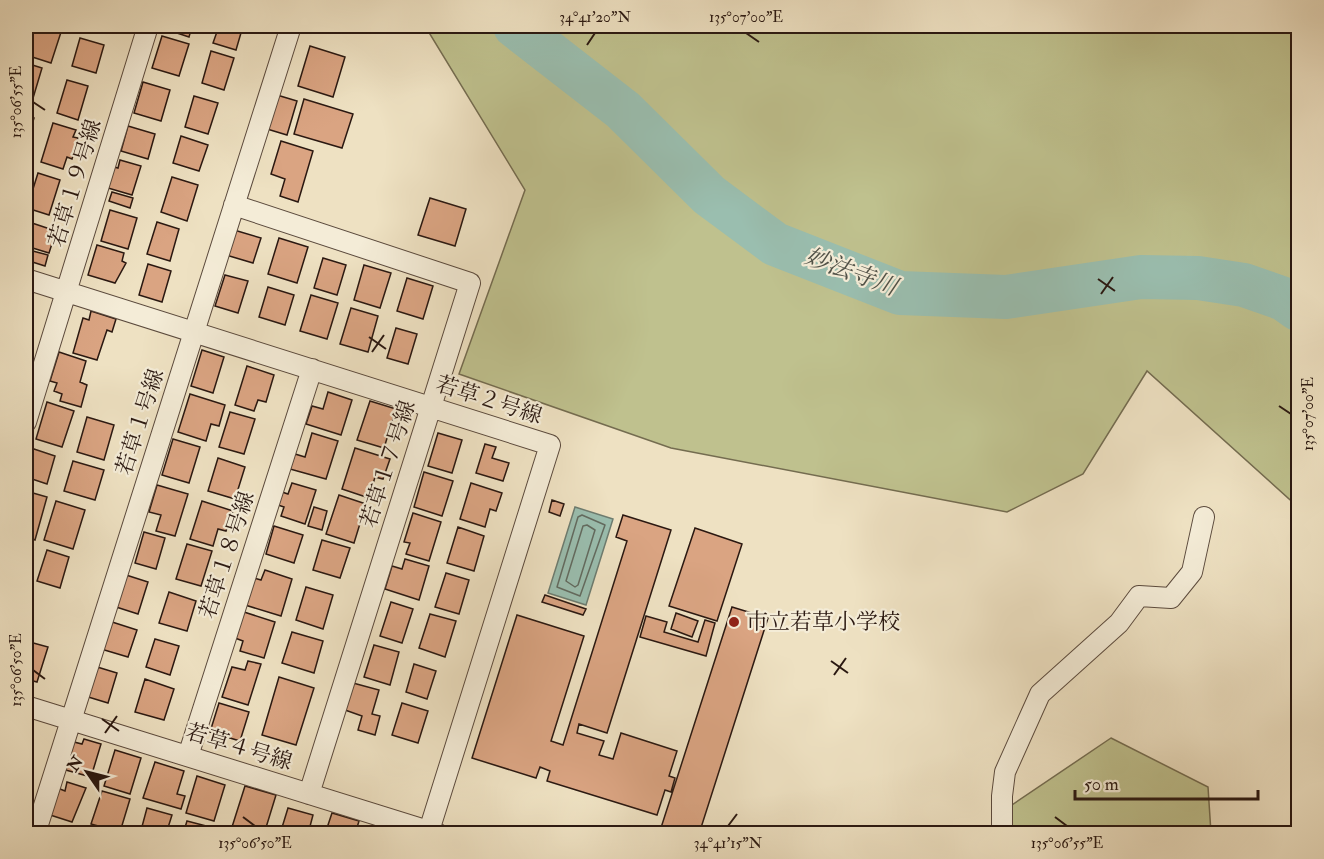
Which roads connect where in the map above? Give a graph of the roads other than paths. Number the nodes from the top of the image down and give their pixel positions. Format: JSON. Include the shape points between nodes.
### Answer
{"nodes":[{"id":1,"x":148,"y":26,"type":"edge"},
{"id":2,"x":291,"y":26,"type":"edge"},
{"id":3,"x":234,"y":205,"type":"junction"},
{"id":4,"x":26,"y":279,"type":"edge"},
{"id":5,"x":67,"y":292,"type":"junction"},
{"id":6,"x":194,"y":331,"type":"junction"},
{"id":7,"x":312,"y":369,"type":"junction"},
{"id":8,"x":431,"y":407,"type":"junction"},
{"id":9,"x":26,"y":422,"type":"edge"},
{"id":10,"x":1204,"y":517,"type":"dead end"},
{"id":11,"x":26,"y":706,"type":"edge"},
{"id":12,"x":71,"y":720,"type":"junction"},
{"id":13,"x":188,"y":756,"type":"junction"},
{"id":14,"x":309,"y":794,"type":"junction"},
{"id":15,"x":432,"y":833,"type":"edge"},
{"id":16,"x":35,"y":834,"type":"edge"},
{"id":17,"x":1002,"y":834,"type":"edge"}],
"edges":[{"from":1,"to":5,"type":"street","name":"若草１９号線"},
{"from":2,"to":3,"type":"street","name":"若草１号線"},
{"from":3,"to":6,"type":"street","name":"若草１号線"},
{"from":3,"to":8,"type":"street","name":"若草１７号線","via":[[470,283]]},
{"from":4,"to":5,"type":"street","name":"若草２号線"},
{"from":5,"to":6,"type":"street","name":"若草２号線"},
{"from":5,"to":9,"type":"street","name":"若草１９号線"},
{"from":6,"to":7,"type":"street","name":"若草２号線"},
{"from":6,"to":12,"type":"street","name":"若草１号線"},
{"from":7,"to":8,"type":"street","name":"若草２号線"},
{"from":7,"to":13,"type":"street","name":"若草１８号線"},
{"from":8,"to":14,"type":"street","name":"若草１７号線"},
{"from":8,"to":15,"type":"street","name":"若草２号線","via":[[550,445]]},
{"from":10,"to":17,"type":"street","via":[[1192,572],[1171,598],[1138,596],[1119,623],[1040,694],[1005,772]]},
{"from":11,"to":12,"type":"street","name":"若草４号線"},
{"from":12,"to":13,"type":"street","name":"若草４号線"},
{"from":12,"to":16,"type":"street","name":"若草１号線"},
{"from":13,"to":14,"type":"street","name":"若草４号線"},
{"from":14,"to":15,"type":"street","name":"若草４号線"}]}
